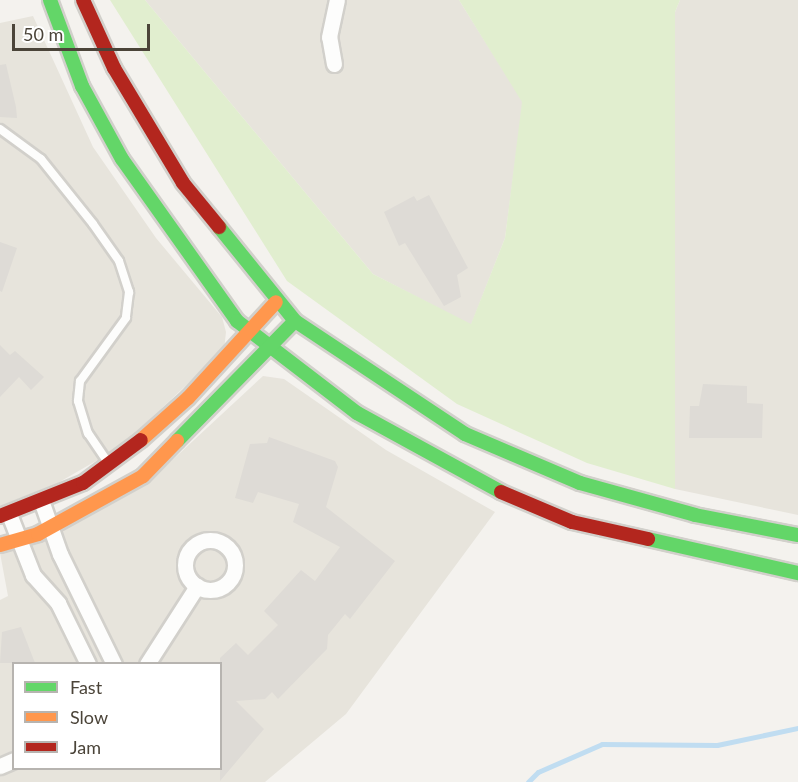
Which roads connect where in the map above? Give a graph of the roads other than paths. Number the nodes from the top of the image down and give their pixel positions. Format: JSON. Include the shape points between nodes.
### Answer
{"nodes":[{"id":1,"x":50,"y":0,"type":"edge"},
{"id":2,"x":82,"y":0,"type":"edge"},
{"id":3,"x":337,"y":0,"type":"edge"},
{"id":4,"x":334,"y":64,"type":"dead end"},
{"id":5,"x":0,"y":129,"type":"edge"},
{"id":6,"x":276,"y":302,"type":"junction"},
{"id":7,"x":295,"y":321,"type":"junction"},
{"id":8,"x":248,"y":331,"type":"junction"},
{"id":9,"x":270,"y":351,"type":"junction"},
{"id":10,"x":109,"y":465,"type":"junction"},
{"id":11,"x":42,"y":503,"type":"junction"},
{"id":12,"x":5,"y":515,"type":"edge"},
{"id":13,"x":52,"y":526,"type":"junction"},
{"id":14,"x":798,"y":535,"type":"edge"},
{"id":15,"x":20,"y":539,"type":"junction"},
{"id":16,"x":0,"y":544,"type":"edge"},
{"id":17,"x":798,"y":573,"type":"edge"},
{"id":18,"x":197,"y":586,"type":"dead end"},
{"id":19,"x":88,"y":662,"type":"edge"},
{"id":20,"x":114,"y":662,"type":"edge"},
{"id":21,"x":148,"y":662,"type":"edge"}],
"edges":[{"from":1,"to":8,"type":"street","via":[[82,86],[122,159],[156,212]]},
{"from":2,"to":6,"type":"street","via":[[152,134]]},
{"from":3,"to":4,"type":"street","via":[[329,37]]},
{"from":5,"to":10,"type":"lane","via":[[41,159],[118,261],[126,282],[126,318],[80,381],[78,400],[88,433]]},
{"from":6,"to":7,"type":"street"},
{"from":6,"to":8,"type":"street"},
{"from":7,"to":9,"type":"street"},
{"from":7,"to":14,"type":"street","via":[[465,434],[518,459],[580,483],[695,515]]},
{"from":8,"to":9,"type":"street"},
{"from":8,"to":10,"type":"street","via":[[188,398]]},
{"from":9,"to":13,"type":"street","via":[[143,476]]},
{"from":9,"to":17,"type":"street","via":[[357,413],[507,496],[572,522]]},
{"from":10,"to":11,"type":"street"},
{"from":11,"to":12,"type":"street"},
{"from":11,"to":13,"type":"street"},
{"from":12,"to":15,"type":"street"},
{"from":13,"to":15,"type":"street"},
{"from":13,"to":20,"type":"street","via":[[60,555]]},
{"from":15,"to":16,"type":"street"},
{"from":15,"to":19,"type":"street","via":[[33,574],[58,603]]},
{"from":18,"to":21,"type":"street"}]}
